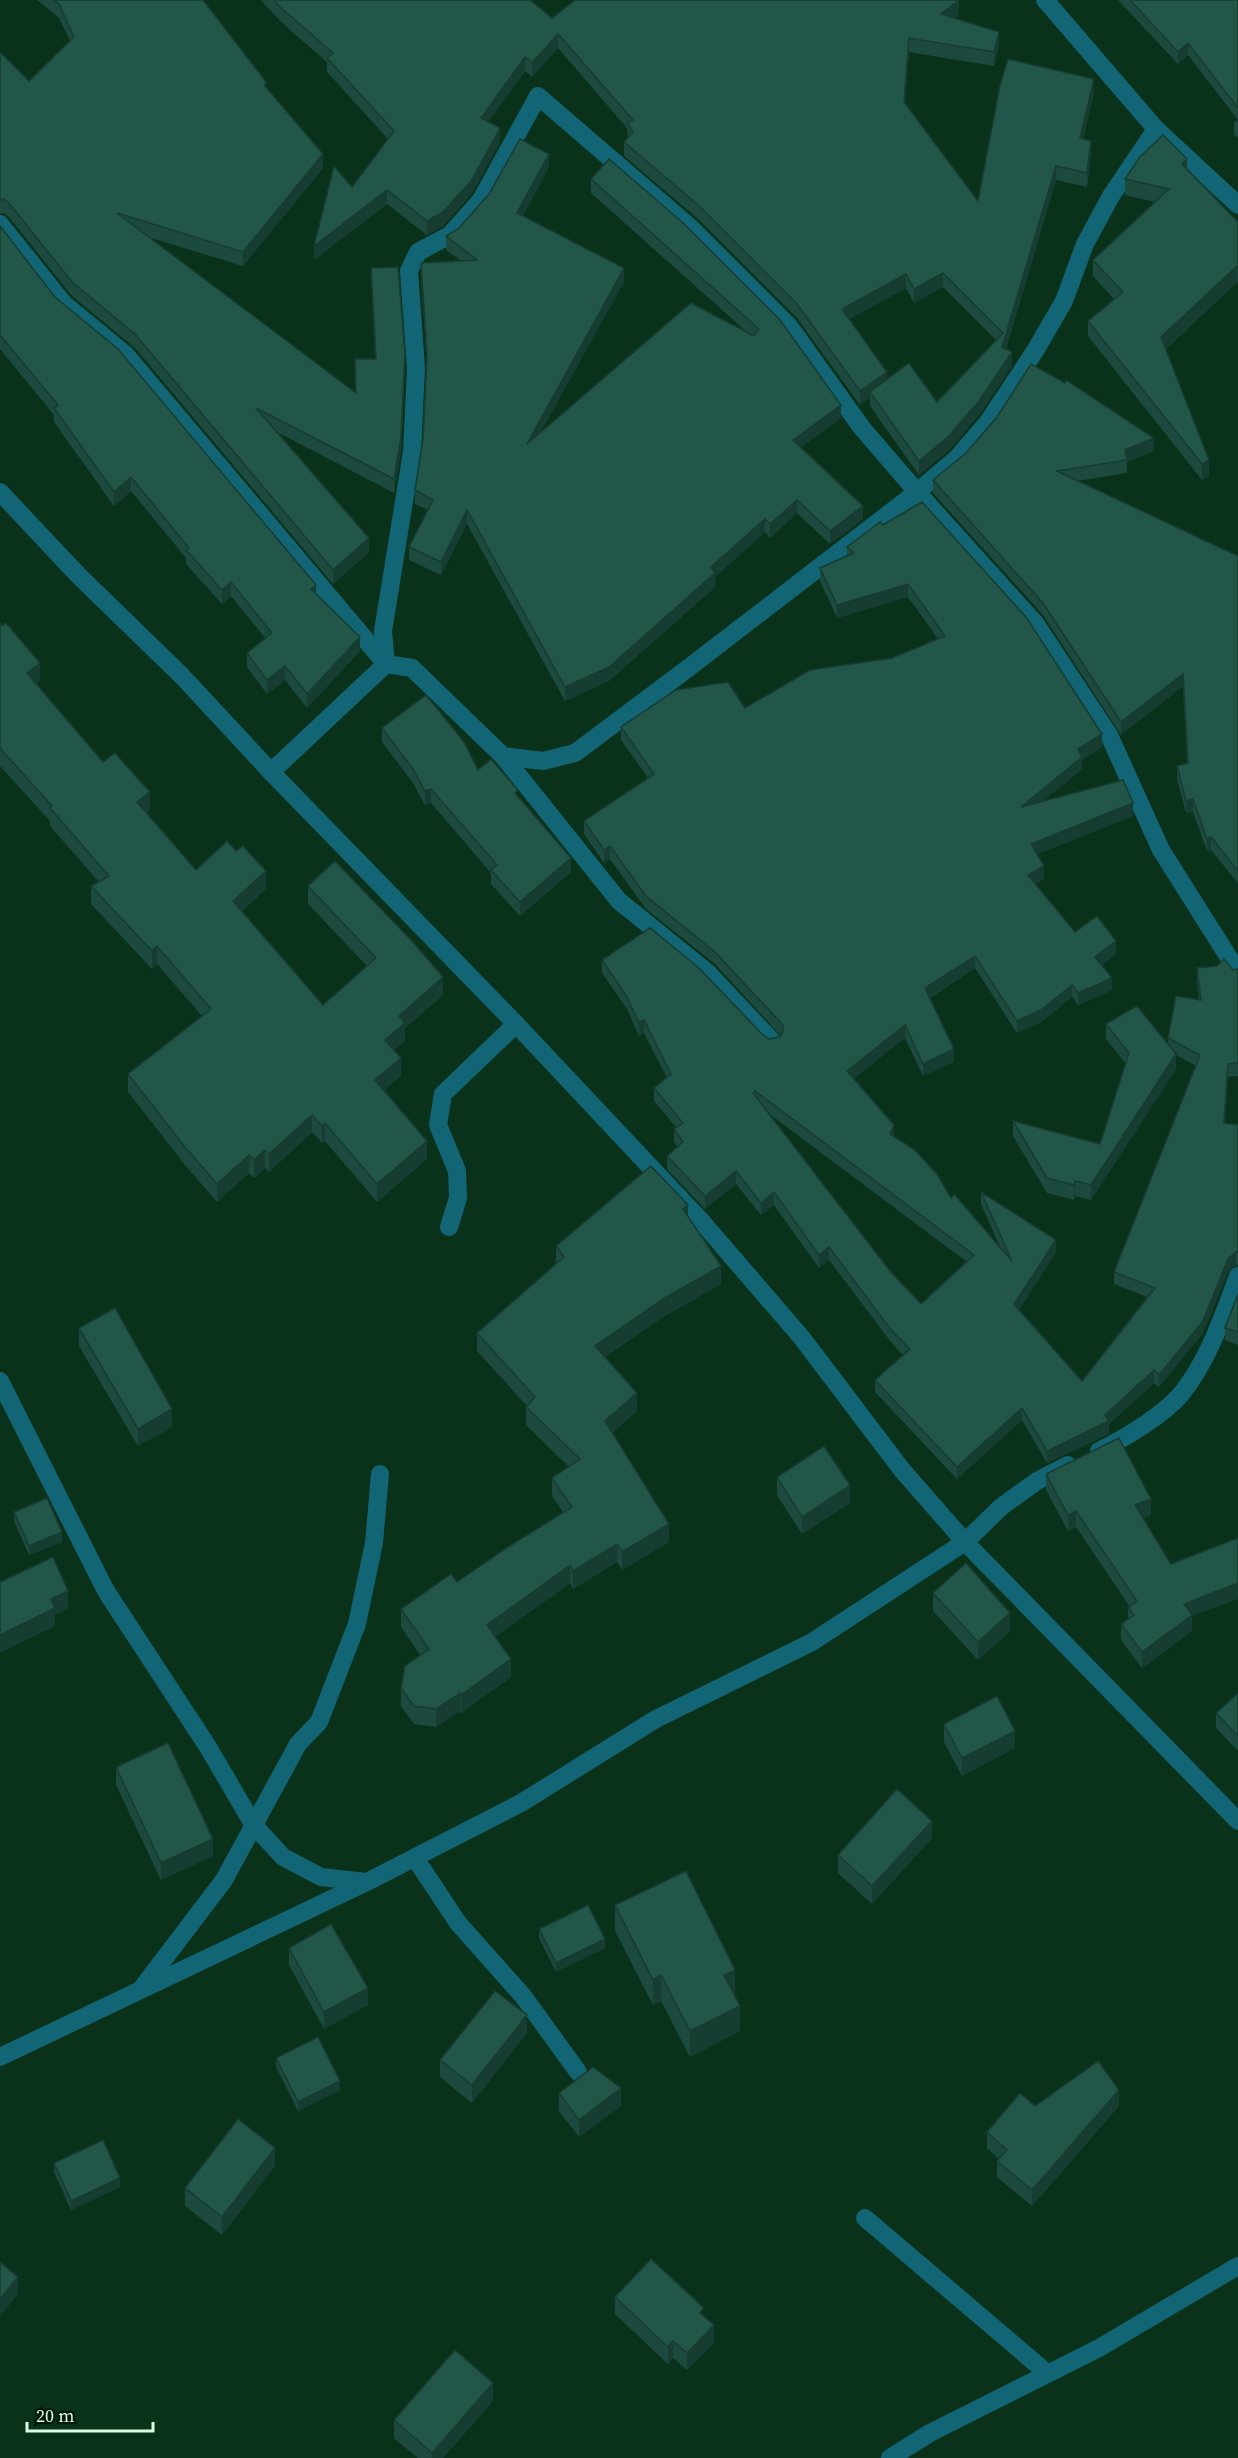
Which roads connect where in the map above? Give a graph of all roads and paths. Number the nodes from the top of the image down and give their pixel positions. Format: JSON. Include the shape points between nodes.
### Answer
{"nodes":[{"id":1,"x":1045,"y":0,"type":"edge"},
{"id":2,"x":1156,"y":129,"type":"junction"},
{"id":3,"x":1238,"y":205,"type":"edge"},
{"id":4,"x":0,"y":224,"type":"edge"},
{"id":5,"x":0,"y":492,"type":"edge"},
{"id":6,"x":916,"y":492,"type":"junction"},
{"id":7,"x":386,"y":664,"type":"junction"},
{"id":8,"x":503,"y":756,"type":"junction"},
{"id":9,"x":271,"y":772,"type":"junction"},
{"id":10,"x":1238,"y":972,"type":"edge"},
{"id":11,"x":516,"y":1024,"type":"junction"},
{"id":12,"x":772,"y":1041,"type":"edge"},
{"id":13,"x":449,"y":1227,"type":"dead end"},
{"id":14,"x":1238,"y":1276,"type":"edge"},
{"id":15,"x":0,"y":1382,"type":"edge"},
{"id":16,"x":380,"y":1474,"type":"dead end"},
{"id":17,"x":965,"y":1542,"type":"junction"},
{"id":18,"x":1238,"y":1821,"type":"edge"},
{"id":19,"x":253,"y":1824,"type":"junction"},
{"id":20,"x":416,"y":1858,"type":"junction"},
{"id":21,"x":367,"y":1882,"type":"junction"},
{"id":22,"x":139,"y":1992,"type":"junction"},
{"id":23,"x":0,"y":2057,"type":"edge"},
{"id":24,"x":578,"y":2072,"type":"dead end"},
{"id":25,"x":864,"y":2218,"type":"dead end"},
{"id":26,"x":1238,"y":2266,"type":"edge"},
{"id":27,"x":1047,"y":2373,"type":"junction"},
{"id":28,"x":890,"y":2458,"type":"edge"}],
"edges":[{"from":1,"to":2,"type":"street"},
{"from":2,"to":3,"type":"street"},
{"from":2,"to":6,"type":"street","via":[[1111,196],[1085,244],[1064,300],[1035,351],[994,413],[957,458]]},
{"from":4,"to":7,"type":"street","via":[[64,304],[126,355]]},
{"from":5,"to":9,"type":"street"},
{"from":6,"to":7,"type":"street","via":[[862,428],[789,326],[690,227],[538,96],[481,200],[450,235],[418,252],[409,271],[416,368],[412,440],[383,631]]},
{"from":6,"to":8,"type":"street","via":[[575,753],[543,761]]},
{"from":6,"to":10,"type":"street","via":[[1035,623],[1109,735],[1161,850]]},
{"from":7,"to":8,"type":"street","via":[[412,668]]},
{"from":7,"to":9,"type":"street"},
{"from":8,"to":12,"type":"street","via":[[619,901],[707,972]]},
{"from":9,"to":11,"type":"street"},
{"from":11,"to":13,"type":"street","via":[[443,1094],[438,1125],[457,1171],[458,1198]]},
{"from":11,"to":17,"type":"street","via":[[704,1223],[802,1338],[902,1470]]},
{"from":14,"to":17,"type":"street","via":[[1209,1350],[1182,1394],[1114,1444],[1037,1481],[1001,1507]]},
{"from":15,"to":19,"type":"street","via":[[106,1591],[208,1747]]},
{"from":16,"to":19,"type":"street","via":[[374,1543],[357,1624],[319,1722],[298,1744]]},
{"from":17,"to":18,"type":"street"},
{"from":17,"to":20,"type":"street","via":[[812,1642],[656,1719],[521,1803]]},
{"from":19,"to":21,"type":"street","via":[[283,1857],[321,1877]]},
{"from":19,"to":22,"type":"street","via":[[224,1880]]},
{"from":20,"to":21,"type":"street"},
{"from":20,"to":24,"type":"street","via":[[458,1923],[523,1996]]},
{"from":21,"to":22,"type":"street"},
{"from":22,"to":23,"type":"street"},
{"from":25,"to":27,"type":"street"},
{"from":26,"to":27,"type":"street","via":[[1100,2348]]},
{"from":27,"to":28,"type":"street"}]}
